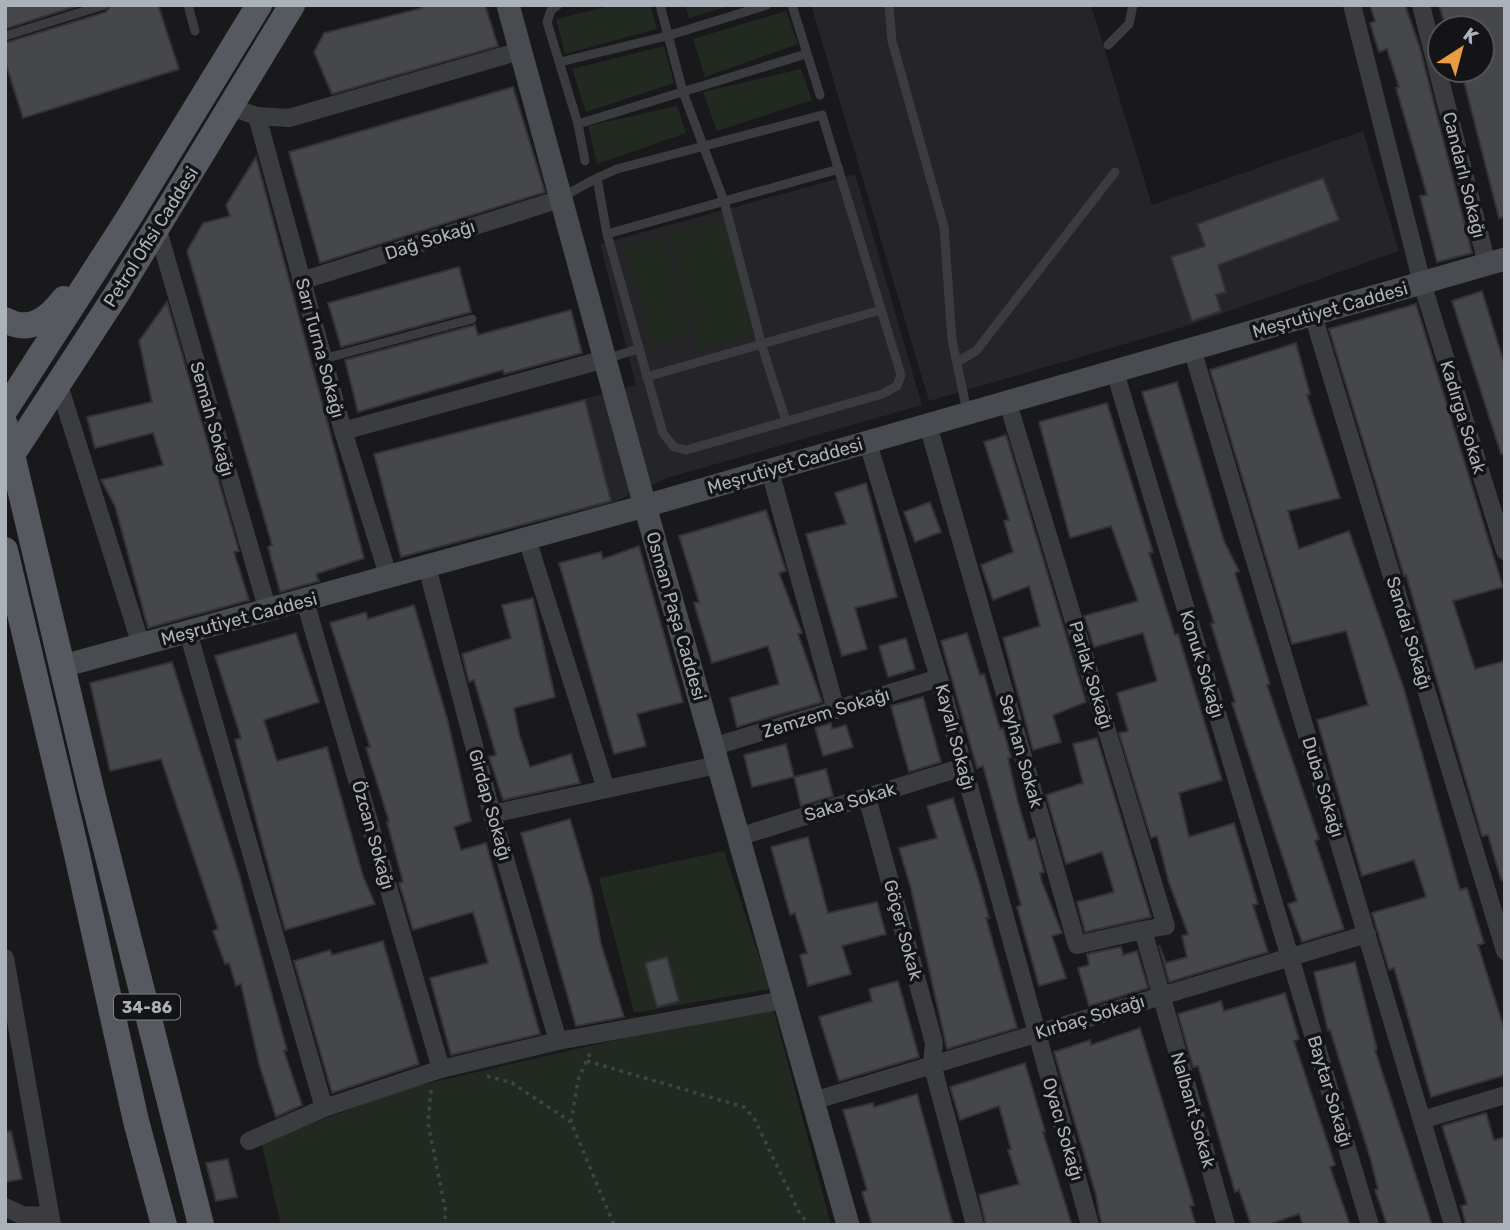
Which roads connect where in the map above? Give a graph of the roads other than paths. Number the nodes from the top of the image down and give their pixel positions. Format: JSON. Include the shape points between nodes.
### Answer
{"nodes":[{"id":1,"x":104,"y":5,"type":"edge"},
{"id":2,"x":188,"y":5,"type":"edge"},
{"id":3,"x":259,"y":5,"type":"edge"},
{"id":4,"x":292,"y":5,"type":"edge"},
{"id":5,"x":508,"y":5,"type":"edge"},
{"id":6,"x":558,"y":5,"type":"edge"},
{"id":7,"x":660,"y":5,"type":"edge"},
{"id":8,"x":767,"y":5,"type":"edge"},
{"id":9,"x":792,"y":5,"type":"edge"},
{"id":10,"x":889,"y":5,"type":"edge"},
{"id":11,"x":1133,"y":5,"type":"edge"},
{"id":12,"x":1352,"y":5,"type":"edge"},
{"id":13,"x":1422,"y":5,"type":"edge"},
{"id":14,"x":195,"y":31,"type":"dead end"},
{"id":15,"x":5,"y":36,"type":"edge"},
{"id":16,"x":667,"y":36,"type":"junction"},
{"id":17,"x":1108,"y":45,"type":"dead end"},
{"id":18,"x":520,"y":51,"type":"junction"},
{"id":19,"x":806,"y":54,"type":"junction"},
{"id":20,"x":559,"y":62,"type":"junction"},
{"id":21,"x":683,"y":92,"type":"junction"},
{"id":22,"x":820,"y":96,"type":"dead end"},
{"id":23,"x":230,"y":107,"type":"junction"},
{"id":24,"x":257,"y":116,"type":"junction"},
{"id":25,"x":578,"y":124,"type":"junction"},
{"id":26,"x":705,"y":147,"type":"junction"},
{"id":27,"x":584,"y":161,"type":"dead end"},
{"id":28,"x":839,"y":169,"type":"junction"},
{"id":29,"x":1115,"y":172,"type":"dead end"},
{"id":30,"x":597,"y":178,"type":"junction"},
{"id":31,"x":560,"y":199,"type":"junction"},
{"id":32,"x":724,"y":201,"type":"junction"},
{"id":33,"x":128,"y":219,"type":"junction"},
{"id":34,"x":157,"y":227,"type":"junction"},
{"id":35,"x":607,"y":234,"type":"junction"},
{"id":36,"x":1496,"y":262,"type":"edge"},
{"id":37,"x":301,"y":281,"type":"junction"},
{"id":38,"x":1422,"y":283,"type":"junction"},
{"id":39,"x":881,"y":310,"type":"junction"},
{"id":40,"x":1313,"y":315,"type":"junction"},
{"id":41,"x":472,"y":319,"type":"dead end"},
{"id":42,"x":5,"y":320,"type":"edge"},
{"id":43,"x":762,"y":346,"type":"junction"},
{"id":44,"x":638,"y":349,"type":"junction"},
{"id":45,"x":1192,"y":349,"type":"junction"},
{"id":46,"x":323,"y":359,"type":"junction"},
{"id":47,"x":605,"y":359,"type":"junction"},
{"id":48,"x":957,"y":362,"type":"junction"},
{"id":49,"x":1115,"y":372,"type":"junction"},
{"id":50,"x":646,"y":377,"type":"junction"},
{"id":51,"x":58,"y":382,"type":"junction"},
{"id":52,"x":1008,"y":402,"type":"junction"},
{"id":53,"x":5,"y":410,"type":"edge"},
{"id":54,"x":968,"y":414,"type":"junction"},
{"id":55,"x":786,"y":421,"type":"junction"},
{"id":56,"x":5,"y":425,"type":"edge"},
{"id":57,"x":928,"y":425,"type":"junction"},
{"id":58,"x":342,"y":431,"type":"junction"},
{"id":59,"x":868,"y":443,"type":"junction"},
{"id":60,"x":9,"y":459,"type":"edge"},
{"id":61,"x":770,"y":471,"type":"junction"},
{"id":62,"x":645,"y":506,"type":"junction"},
{"id":63,"x":527,"y":539,"type":"junction"},
{"id":64,"x":5,"y":550,"type":"edge"},
{"id":65,"x":1505,"y":551,"type":"edge"},
{"id":66,"x":427,"y":567,"type":"junction"},
{"id":67,"x":389,"y":578,"type":"junction"},
{"id":68,"x":305,"y":601,"type":"junction"},
{"id":69,"x":268,"y":611,"type":"junction"},
{"id":70,"x":188,"y":632,"type":"junction"},
{"id":71,"x":141,"y":645,"type":"junction"},
{"id":72,"x":63,"y":666,"type":"junction"},
{"id":73,"x":939,"y":678,"type":"junction"},
{"id":74,"x":836,"y":710,"type":"junction"},
{"id":75,"x":715,"y":756,"type":"junction"},
{"id":76,"x":963,"y":767,"type":"junction"},
{"id":77,"x":606,"y":789,"type":"junction"},
{"id":78,"x":867,"y":797,"type":"junction"},
{"id":79,"x":492,"y":814,"type":"junction"},
{"id":80,"x":738,"y":837,"type":"junction"},
{"id":81,"x":1143,"y":930,"type":"junction"},
{"id":82,"x":1367,"y":934,"type":"junction"},
{"id":83,"x":1505,"y":951,"type":"edge"},
{"id":84,"x":1290,"y":956,"type":"junction"},
{"id":85,"x":5,"y":958,"type":"edge"},
{"id":86,"x":1160,"y":996,"type":"junction"},
{"id":87,"x":784,"y":1000,"type":"junction"},
{"id":88,"x":1036,"y":1034,"type":"junction"},
{"id":89,"x":558,"y":1041,"type":"junction"},
{"id":90,"x":932,"y":1064,"type":"junction"},
{"id":91,"x":441,"y":1069,"type":"junction"},
{"id":92,"x":1505,"y":1095,"type":"edge"},
{"id":93,"x":813,"y":1101,"type":"junction"},
{"id":94,"x":324,"y":1108,"type":"junction"},
{"id":95,"x":1422,"y":1120,"type":"junction"},
{"id":96,"x":249,"y":1141,"type":"dead end"},
{"id":97,"x":5,"y":1207,"type":"edge"},
{"id":98,"x":51,"y":1220,"type":"edge"},
{"id":99,"x":164,"y":1225,"type":"edge"},
{"id":100,"x":201,"y":1225,"type":"edge"},
{"id":101,"x":848,"y":1225,"type":"edge"},
{"id":102,"x":975,"y":1225,"type":"edge"},
{"id":103,"x":1090,"y":1225,"type":"edge"},
{"id":104,"x":1226,"y":1225,"type":"edge"},
{"id":105,"x":1370,"y":1225,"type":"edge"},
{"id":106,"x":1453,"y":1225,"type":"edge"}],
"edges":[{"from":1,"to":15,"type":"lane"},
{"from":2,"to":14,"type":"lane"},
{"from":3,"to":33,"type":"main road","name":"Petrol Ofisi Caddesi"},
{"from":4,"to":23,"type":"main road","name":"Petrol Ofisi Caddesi"},
{"from":5,"to":18,"type":"main road","name":"Osman Paşa Caddesi"},
{"from":6,"to":20,"type":"lane","via":[[547,22]]},
{"from":7,"to":16,"type":"lane"},
{"from":8,"to":16,"type":"lane"},
{"from":9,"to":19,"type":"lane"},
{"from":10,"to":48,"type":"lane","via":[[892,41],[944,227]]},
{"from":11,"to":17,"type":"lane","via":[[1129,24]]},
{"from":12,"to":38,"type":"street","name":"Kadırga Sokak"},
{"from":13,"to":36,"type":"street","name":"Candarlı Sokağı"},
{"from":16,"to":20,"type":"lane"},
{"from":16,"to":21,"type":"lane"},
{"from":18,"to":24,"type":"street","via":[[289,118]]},
{"from":18,"to":31,"type":"main road","name":"Osman Paşa Caddesi"},
{"from":19,"to":21,"type":"lane"},
{"from":19,"to":22,"type":"lane"},
{"from":20,"to":25,"type":"lane"},
{"from":21,"to":25,"type":"lane"},
{"from":21,"to":26,"type":"lane"},
{"from":23,"to":24,"type":"street"},
{"from":23,"to":34,"type":"main road","name":"Petrol Ofisi Caddesi"},
{"from":24,"to":37,"type":"street","name":"Sarı Turna Sokağı"},
{"from":25,"to":27,"type":"lane"},
{"from":26,"to":28,"type":"lane","via":[[822,115]]},
{"from":26,"to":30,"type":"lane"},
{"from":26,"to":32,"type":"lane"},
{"from":28,"to":32,"type":"lane"},
{"from":28,"to":39,"type":"lane"},
{"from":29,"to":48,"type":"lane","via":[[976,351]]},
{"from":30,"to":31,"type":"lane"},
{"from":30,"to":35,"type":"lane"},
{"from":31,"to":37,"type":"street","name":"Dağ Sokağı"},
{"from":31,"to":47,"type":"main road","name":"Osman Paşa Caddesi"},
{"from":32,"to":35,"type":"lane"},
{"from":32,"to":43,"type":"lane"},
{"from":33,"to":42,"type":"main road","via":[[53,312],[38,324],[20,326]]},
{"from":33,"to":53,"type":"main road","name":"Petrol Ofisi Caddesi"},
{"from":34,"to":51,"type":"main road","name":"Petrol Ofisi Caddesi"},
{"from":34,"to":69,"type":"street","name":"Semah Sokağı"},
{"from":35,"to":44,"type":"lane"},
{"from":36,"to":38,"type":"main road","name":"Meşrutiyet Caddesi"},
{"from":37,"to":46,"type":"street","name":"Sarı Turna Sokağı"},
{"from":38,"to":40,"type":"main road","name":"Meşrutiyet Caddesi"},
{"from":38,"to":65,"type":"street","name":"Kadırga Sokak"},
{"from":39,"to":43,"type":"lane"},
{"from":39,"to":55,"type":"lane","via":[[901,375],[897,386]]},
{"from":40,"to":45,"type":"main road","name":"Meşrutiyet Caddesi"},
{"from":40,"to":83,"type":"street","name":"Sandal Sokağı"},
{"from":41,"to":46,"type":"lane"},
{"from":43,"to":50,"type":"lane"},
{"from":43,"to":55,"type":"lane"},
{"from":44,"to":47,"type":"lane"},
{"from":44,"to":50,"type":"lane"},
{"from":45,"to":49,"type":"main road","name":"Meşrutiyet Caddesi"},
{"from":45,"to":82,"type":"street","name":"Duba Sokağı"},
{"from":46,"to":58,"type":"street","name":"Sarı Turna Sokağı"},
{"from":47,"to":58,"type":"street"},
{"from":47,"to":62,"type":"main road","name":"Osman Paşa Caddesi"},
{"from":48,"to":54,"type":"lane"},
{"from":49,"to":52,"type":"main road","name":"Meşrutiyet Caddesi"},
{"from":49,"to":84,"type":"street","name":"Konuk Sokağı"},
{"from":50,"to":55,"type":"lane","via":[[663,432],[674,447],[686,450]]},
{"from":51,"to":60,"type":"main road","name":"Petrol Ofisi Caddesi"},
{"from":51,"to":71,"type":"street"},
{"from":52,"to":54,"type":"main road","name":"Meşrutiyet Caddesi"},
{"from":52,"to":81,"type":"street","name":"Parlak Sokağı","via":[[1166,926]]},
{"from":54,"to":57,"type":"main road","name":"Meşrutiyet Caddesi"},
{"from":56,"to":60,"type":"main road","number":"34-86"},
{"from":57,"to":59,"type":"main road","name":"Meşrutiyet Caddesi"},
{"from":57,"to":81,"type":"street","name":"Seyhan Sokak","via":[[1077,945]]},
{"from":58,"to":67,"type":"street","name":"Sarı Turna Sokağı"},
{"from":59,"to":61,"type":"main road","name":"Meşrutiyet Caddesi"},
{"from":59,"to":73,"type":"street","name":"Kayalı Sokağı"},
{"from":60,"to":72,"type":"main road","number":"34-86"},
{"from":61,"to":62,"type":"main road","name":"Meşrutiyet Caddesi"},
{"from":61,"to":74,"type":"street"},
{"from":62,"to":63,"type":"main road","name":"Meşrutiyet Caddesi"},
{"from":62,"to":75,"type":"main road","name":"Osman Paşa Caddesi"},
{"from":63,"to":66,"type":"main road","name":"Meşrutiyet Caddesi"},
{"from":63,"to":77,"type":"street"},
{"from":64,"to":99,"type":"main road"},
{"from":66,"to":67,"type":"main road","name":"Meşrutiyet Caddesi"},
{"from":66,"to":79,"type":"street","name":"Girdap Sokağı"},
{"from":67,"to":68,"type":"main road","name":"Meşrutiyet Caddesi"},
{"from":68,"to":69,"type":"main road","name":"Meşrutiyet Caddesi"},
{"from":68,"to":91,"type":"street","name":"Özcan Sokağı"},
{"from":69,"to":70,"type":"main road","name":"Meşrutiyet Caddesi"},
{"from":70,"to":71,"type":"main road","name":"Meşrutiyet Caddesi"},
{"from":70,"to":94,"type":"street"},
{"from":71,"to":72,"type":"main road","name":"Meşrutiyet Caddesi"},
{"from":72,"to":100,"type":"main road","number":"34-86"},
{"from":73,"to":74,"type":"street","name":"Zemzem Sokağı"},
{"from":73,"to":76,"type":"street","name":"Kayalı Sokağı"},
{"from":74,"to":75,"type":"street","name":"Zemzem Sokağı"},
{"from":75,"to":77,"type":"street","name":"Zemzem Sokağı"},
{"from":75,"to":80,"type":"main road","name":"Osman Paşa Caddesi"},
{"from":76,"to":78,"type":"street","name":"Saka Sokak"},
{"from":76,"to":88,"type":"street","name":"Kayalı Sokağı"},
{"from":77,"to":79,"type":"street","name":"Zemzem Sokağı"},
{"from":78,"to":80,"type":"street","name":"Saka Sokak"},
{"from":78,"to":90,"type":"street","name":"Göçer Sokak","via":[[934,1043]]},
{"from":79,"to":89,"type":"street","name":"Girdap Sokağı"},
{"from":80,"to":87,"type":"main road","name":"Osman Paşa Caddesi"},
{"from":81,"to":86,"type":"street"},
{"from":82,"to":84,"type":"street","name":"Kırbaç Sokağı"},
{"from":82,"to":95,"type":"street","name":"Duba Sokağı"},
{"from":84,"to":86,"type":"street","name":"Kırbaç Sokağı"},
{"from":84,"to":105,"type":"street","name":"Baytar Sokağı"},
{"from":85,"to":98,"type":"street"},
{"from":86,"to":88,"type":"street","name":"Kırbaç Sokağı"},
{"from":86,"to":104,"type":"street","name":"Nalbant Sokak"},
{"from":87,"to":89,"type":"street"},
{"from":87,"to":93,"type":"main road","name":"Osman Paşa Caddesi"},
{"from":88,"to":90,"type":"street","name":"Kırbaç Sokağı"},
{"from":88,"to":103,"type":"street","name":"Oyacı Sokağı"},
{"from":89,"to":91,"type":"street"},
{"from":90,"to":93,"type":"street","name":"Kırbaç Sokağı"},
{"from":90,"to":102,"type":"street","name":"Göçer Sokak"},
{"from":91,"to":94,"type":"street"},
{"from":92,"to":95,"type":"street"},
{"from":93,"to":101,"type":"main road","name":"Osman Paşa Caddesi"},
{"from":94,"to":96,"type":"street"},
{"from":95,"to":106,"type":"street","name":"Duba Sokağı"},
{"from":97,"to":98,"type":"street"}]}
